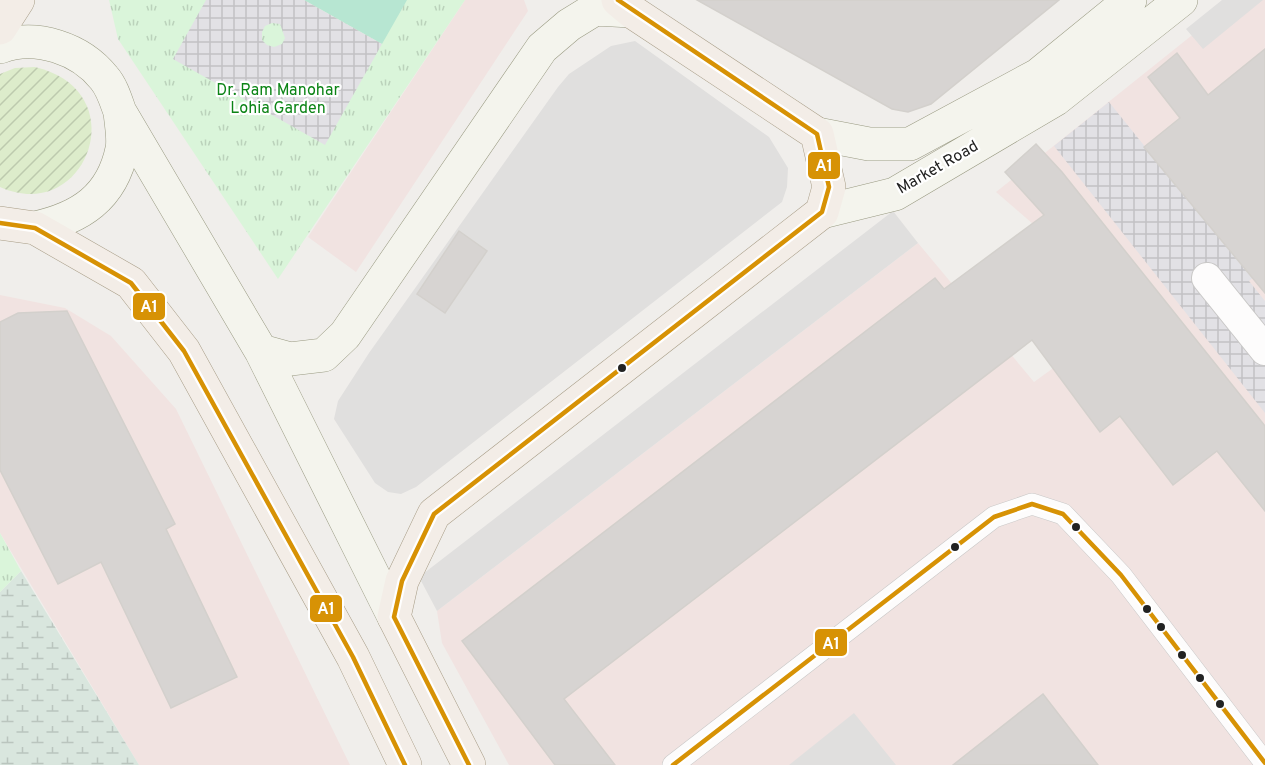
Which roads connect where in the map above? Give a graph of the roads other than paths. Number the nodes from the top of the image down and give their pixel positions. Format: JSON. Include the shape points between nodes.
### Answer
{"nodes":[{"id":1,"x":18,"y":0,"type":"edge"},
{"id":2,"x":1130,"y":0,"type":"edge"},
{"id":3,"x":1181,"y":0,"type":"edge"},
{"id":4,"x":625,"y":6,"type":"edge"},
{"id":5,"x":0,"y":28,"type":"edge"},
{"id":6,"x":0,"y":47,"type":"edge"},
{"id":7,"x":120,"y":112,"type":"junction"},
{"id":8,"x":817,"y":134,"type":"junction"},
{"id":9,"x":822,"y":213,"type":"junction"},
{"id":10,"x":0,"y":224,"type":"edge"},
{"id":11,"x":35,"y":228,"type":"junction"},
{"id":12,"x":1208,"y":278,"type":"dead end"},
{"id":13,"x":261,"y":351,"type":"junction"},
{"id":14,"x":1265,"y":351,"type":"edge"},
{"id":15,"x":394,"y":617,"type":"junction"},
{"id":16,"x":1265,"y":763,"type":"edge"},
{"id":17,"x":405,"y":765,"type":"edge"},
{"id":18,"x":469,"y":765,"type":"edge"},
{"id":19,"x":672,"y":765,"type":"edge"}],
"edges":[{"from":1,"to":5,"type":"main road"},
{"from":2,"to":8,"type":"main road","name":"Market Road","via":[[1038,75],[910,144],[869,144]]},
{"from":3,"to":9,"type":"main road","name":"Market Road","via":[[1056,99],[895,194]]},
{"from":4,"to":8,"type":"main road"},
{"from":4,"to":13,"type":"main road","via":[[595,9],[542,48],[338,342],[324,355],[290,359]]},
{"from":6,"to":7,"type":"main road","via":[[43,42],[78,54],[105,79]]},
{"from":7,"to":11,"type":"main road","via":[[122,148],[109,183],[90,206],[64,222]]},
{"from":7,"to":13,"type":"main road"},
{"from":8,"to":9,"type":"main road","via":[[829,187]]},
{"from":9,"to":15,"type":"main road","name":"Market Road","via":[[434,514],[402,581]]},
{"from":10,"to":11,"type":"main road"},
{"from":11,"to":17,"type":"main road","via":[[131,283],[184,351],[352,657]]},
{"from":12,"to":14,"type":"street"},
{"from":13,"to":15,"type":"main road"},
{"from":15,"to":18,"type":"main road"},
{"from":16,"to":19,"type":"lane","via":[[1121,576],[1063,514],[1032,504],[994,517]]}]}
